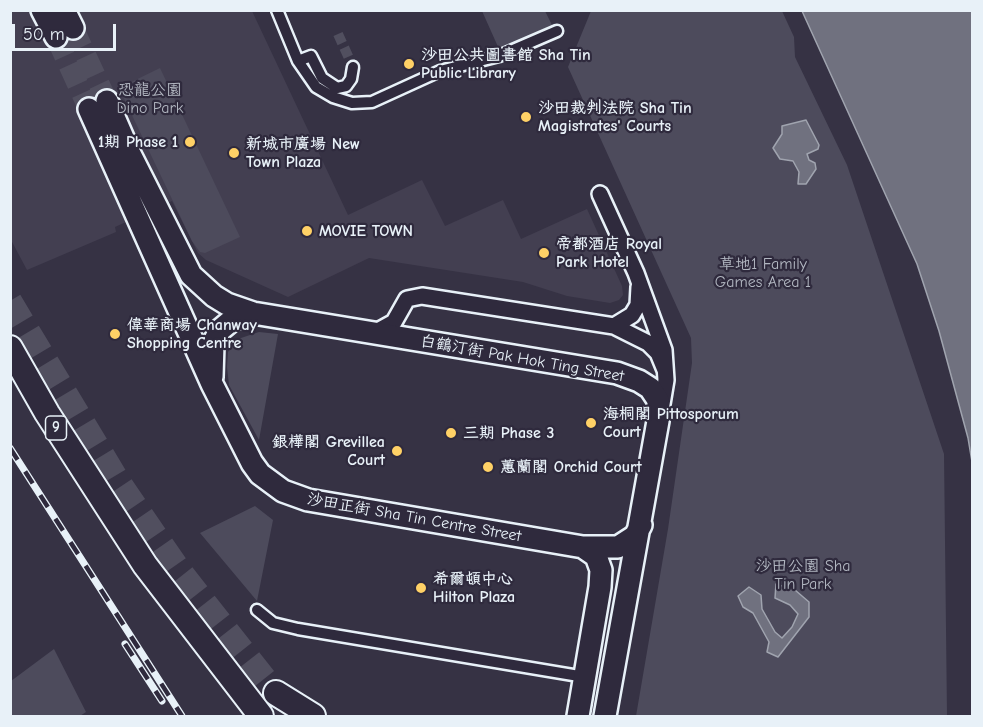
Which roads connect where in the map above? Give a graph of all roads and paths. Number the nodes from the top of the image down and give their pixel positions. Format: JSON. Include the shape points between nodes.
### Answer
{"nodes":[{"id":1,"x":42,"y":10,"type":"edge"},
{"id":2,"x":277,"y":10,"type":"edge"},
{"id":3,"x":64,"y":25,"type":"tunnel mouth"},
{"id":4,"x":557,"y":31,"type":"dead end"},
{"id":5,"x":298,"y":61,"type":"junction"},
{"id":6,"x":352,"y":67,"type":"dead end"},
{"id":7,"x":600,"y":194,"type":"dead end"},
{"id":8,"x":636,"y":273,"type":"junction"},
{"id":9,"x":253,"y":313,"type":"junction"},
{"id":10,"x":614,"y":326,"type":"junction"},
{"id":11,"x":374,"y":333,"type":"junction"},
{"id":12,"x":10,"y":348,"type":"edge"},
{"id":13,"x":665,"y":370,"type":"junction"},
{"id":14,"x":212,"y":384,"type":"junction"},
{"id":15,"x":658,"y":421,"type":"junction"},
{"id":16,"x":640,"y":525,"type":"junction"},
{"id":17,"x":583,"y":547,"type":"junction"},
{"id":18,"x":257,"y":610,"type":"dead end"},
{"id":19,"x":612,"y":678,"type":"junction"},
{"id":20,"x":582,"y":697,"type":"edge"},
{"id":21,"x":261,"y":717,"type":"edge"},
{"id":22,"x":287,"y":717,"type":"edge"},
{"id":23,"x":313,"y":717,"type":"edge"},
{"id":24,"x":605,"y":717,"type":"edge"}],
"edges":[{"from":1,"to":3,"type":"main road"},
{"from":2,"to":5,"type":"street"},
{"from":4,"to":5,"type":"street","via":[[500,56],[440,71],[372,102],[352,103],[333,97],[316,87]]},
{"from":5,"to":6,"type":"street","via":[[311,56],[322,78],[337,88],[346,86],[351,79]]},
{"from":7,"to":8,"type":"street"},
{"from":8,"to":10,"type":"street","via":[[638,305],[632,315]]},
{"from":8,"to":13,"type":"street","via":[[659,334]]},
{"from":9,"to":11,"type":"main road","name":"白鶴汀街 Pak Hok Ting Street"},
{"from":9,"to":14,"type":"main road","via":[[232,320],[220,330],[211,357]]},
{"from":9,"to":14,"type":"main road","name":"沙田正街 Sha Tin Centre Street","via":[[214,296],[191,275],[130,154],[98,105]]},
{"from":10,"to":11,"type":"street","via":[[415,296],[401,306],[394,322]]},
{"from":10,"to":13,"type":"street","via":[[648,343],[658,353]]},
{"from":11,"to":15,"type":"main road","name":"白鶴汀街 Pak Hok Ting Street","via":[[627,376],[654,394],[658,400]]},
{"from":12,"to":21,"type":"highway","number":"9","via":[[106,506],[181,614]]},
{"from":13,"to":15,"type":"street"},
{"from":14,"to":17,"type":"main road","name":"沙田正街 Sha Tin Centre Street","via":[[252,464],[272,484],[295,497]]},
{"from":15,"to":16,"type":"main road","name":"白鶴汀街 Pak Hok Ting Street"},
{"from":16,"to":17,"type":"main road","name":"沙田正街 Sha Tin Centre Street","via":[[635,536],[618,547]]},
{"from":16,"to":19,"type":"main road"},
{"from":17,"to":20,"type":"main road","via":[[596,556],[601,578]]},
{"from":18,"to":20,"type":"street","via":[[273,623]]},
{"from":19,"to":20,"type":"main road","via":[[601,695]]},
{"from":19,"to":24,"type":"main road"},
{"from":22,"to":23,"type":"highway","via":[[276,693]]}]}
